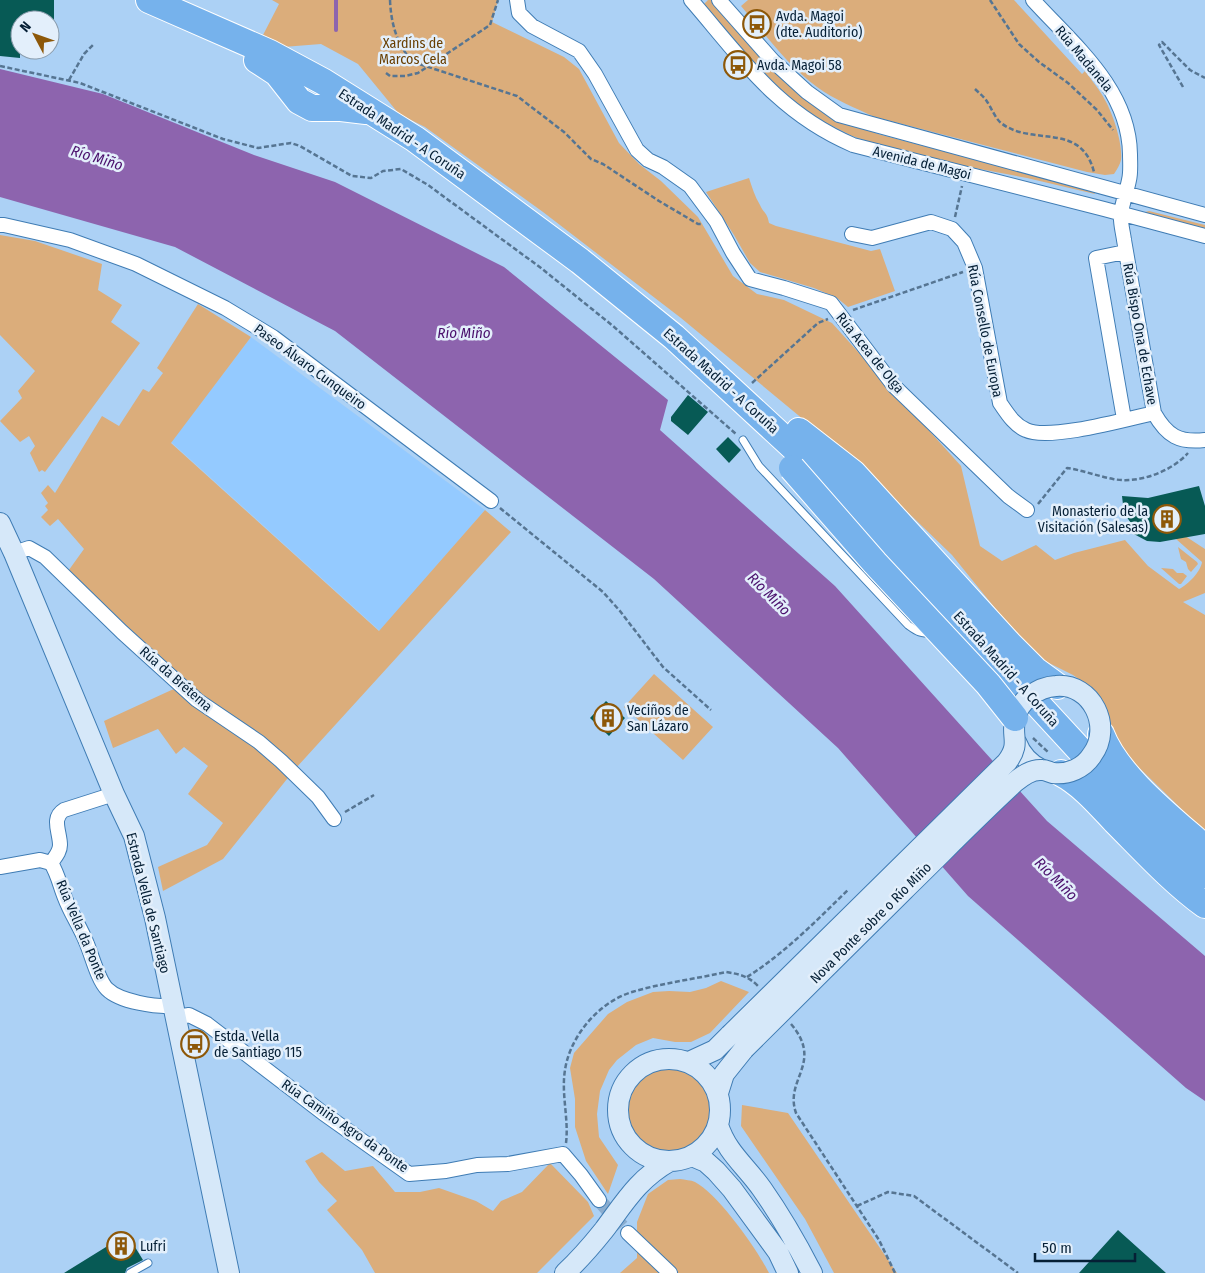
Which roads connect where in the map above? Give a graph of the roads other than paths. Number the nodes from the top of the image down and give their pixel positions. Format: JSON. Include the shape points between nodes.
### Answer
{"nodes":[{"id":1,"x":149,"y":0,"type":"edge"},
{"id":2,"x":517,"y":0,"type":"edge"},
{"id":3,"x":691,"y":0,"type":"edge"},
{"id":4,"x":719,"y":0,"type":"edge"},
{"id":5,"x":1033,"y":0,"type":"edge"},
{"id":6,"x":179,"y":8,"type":"edge"},
{"id":7,"x":1126,"y":194,"type":"junction"},
{"id":8,"x":1121,"y":213,"type":"junction"},
{"id":9,"x":1205,"y":215,"type":"edge"},
{"id":10,"x":0,"y":225,"type":"edge"},
{"id":11,"x":537,"y":229,"type":"junction"},
{"id":12,"x":852,"y":234,"type":"dead end"},
{"id":13,"x":1205,"y":236,"type":"edge"},
{"id":14,"x":1125,"y":252,"type":"junction"},
{"id":15,"x":621,"y":294,"type":"junction"},
{"id":16,"x":1154,"y":413,"type":"junction"},
{"id":17,"x":1124,"y":419,"type":"junction"},
{"id":18,"x":743,"y":440,"type":"road end"},
{"id":19,"x":1205,"y":440,"type":"edge"},
{"id":20,"x":491,"y":501,"type":"road end"},
{"id":21,"x":1027,"y":510,"type":"road end"},
{"id":22,"x":0,"y":523,"type":"edge"},
{"id":23,"x":14,"y":553,"type":"junction"},
{"id":24,"x":948,"y":618,"type":"junction"},
{"id":25,"x":1058,"y":686,"type":"junction"},
{"id":26,"x":1019,"y":731,"type":"junction"},
{"id":27,"x":1101,"y":734,"type":"junction"},
{"id":28,"x":1052,"y":768,"type":"junction"},
{"id":29,"x":114,"y":794,"type":"junction"},
{"id":30,"x":334,"y":819,"type":"road end"},
{"id":31,"x":1205,"y":848,"type":"edge"},
{"id":32,"x":50,"y":863,"type":"junction"},
{"id":33,"x":0,"y":867,"type":"edge"},
{"id":34,"x":1205,"y":875,"type":"edge"},
{"id":35,"x":1205,"y":905,"type":"edge"},
{"id":36,"x":175,"y":1012,"type":"junction"},
{"id":37,"x":737,"y":1042,"type":"junction"},
{"id":38,"x":689,"y":1062,"type":"junction"},
{"id":39,"x":718,"y":1093,"type":"junction"},
{"id":40,"x":718,"y":1125,"type":"junction"},
{"id":41,"x":633,"y":1146,"type":"junction"},
{"id":42,"x":692,"y":1156,"type":"junction"},
{"id":43,"x":670,"y":1161,"type":"junction"},
{"id":44,"x":629,"y":1194,"type":"junction"},
{"id":45,"x":599,"y":1200,"type":"tunnel mouth"},
{"id":46,"x":628,"y":1233,"type":"tunnel mouth"},
{"id":47,"x":148,"y":1263,"type":"dead end"},
{"id":48,"x":130,"y":1273,"type":"edge"},
{"id":49,"x":230,"y":1273,"type":"edge"},
{"id":50,"x":565,"y":1273,"type":"edge"},
{"id":51,"x":670,"y":1273,"type":"edge"},
{"id":52,"x":788,"y":1273,"type":"edge"},
{"id":53,"x":812,"y":1273,"type":"edge"}],
"edges":[{"from":1,"to":6,"type":"highway"},
{"from":2,"to":21,"type":"street","name":"Rúa Acea de Olga","via":[[518,13],[532,26],[579,51],[637,150],[690,186],[716,221],[750,279],[831,303],[894,386],[1008,496]]},
{"from":3,"to":8,"type":"street","name":"Avenida de Magoi","via":[[758,79],[789,108],[829,135],[853,145]]},
{"from":4,"to":7,"type":"street","name":"Avenida de Magoi","via":[[773,61],[839,115]]},
{"from":5,"to":7,"type":"street","name":"Rúa Madanela","via":[[1094,67],[1122,110],[1129,138],[1130,177]]},
{"from":6,"to":11,"type":"highway","name":"Estrada Madrid - A Coruña","via":[[226,34],[244,52],[278,73],[299,101],[312,108],[372,112]]},
{"from":7,"to":8,"type":"street","name":"Rúa Madanela"},
{"from":7,"to":9,"type":"street","name":"Avenida de Magoi"},
{"from":8,"to":13,"type":"street","name":"Avenida de Magoi"},
{"from":8,"to":14,"type":"street","name":"Rúa Bispo Ona de Echave"},
{"from":10,"to":20,"type":"street","name":"Paseo Álvaro Cunqueiro","via":[[70,240],[136,264],[225,308],[273,337]]},
{"from":11,"to":15,"type":"highway","name":"Estrada Madrid - A Coruña"},
{"from":11,"to":25,"type":"highway","via":[[613,278],[678,326],[746,389],[853,473],[1035,670]]},
{"from":12,"to":17,"type":"street","name":"Rúa Consello de Europa","via":[[872,238],[931,222],[952,229],[964,242],[975,268],[1000,403],[1018,426],[1026,431],[1045,434]]},
{"from":14,"to":16,"type":"street","name":"Rúa Bispo Ona de Echave"},
{"from":14,"to":17,"type":"street","name":"Rúa Bispo Ona de Echave","via":[[1096,258]]},
{"from":15,"to":24,"type":"highway","name":"Estrada Madrid - A Coruña","via":[[679,341],[845,494]]},
{"from":15,"to":26,"type":"highway","bridge":true,"via":[[792,468],[988,684]]},
{"from":16,"to":17,"type":"street","name":"Rúa Consello de Europa"},
{"from":16,"to":19,"type":"street","name":"Rúa Bispo Ona de Echave","via":[[1168,433],[1193,442]]},
{"from":18,"to":24,"type":"lane","via":[[759,466],[908,625],[925,634]]},
{"from":22,"to":23,"type":"main road","name":"Estrada Vella de Santiago"},
{"from":23,"to":29,"type":"main road","name":"Estrada Vella de Santiago"},
{"from":23,"to":30,"type":"street","name":"Rúa da Brétema","via":[[29,548],[45,558],[198,700],[281,760],[318,797]]},
{"from":24,"to":34,"type":"highway","name":"Estrada Madrid - A Coruña","via":[[1137,812]]},
{"from":25,"to":26,"type":"main road","bridge":true,"via":[[1044,688],[1023,703]]},
{"from":25,"to":27,"type":"main road","bridge":true,"via":[[1072,688],[1085,695],[1100,719]]},
{"from":26,"to":28,"type":"main road","bridge":true,"via":[[1018,749],[1027,761]]},
{"from":26,"to":37,"type":"main road","name":"Nova Ponte sobre o Río Miño","bridge":true,"via":[[1010,758],[1001,768]]},
{"from":27,"to":28,"type":"main road","bridge":true,"via":[[1098,746],[1088,760],[1072,771]]},
{"from":27,"to":31,"type":"highway","via":[[1113,758],[1143,792]]},
{"from":28,"to":35,"type":"highway","via":[[1088,794],[1160,866]]},
{"from":28,"to":37,"type":"main road","name":"Nova Ponte sobre o Río Miño","bridge":true,"via":[[1026,774],[1015,782]]},
{"from":29,"to":32,"type":"street","name":"Rúa Vella da Ponte","via":[[59,814],[60,846]]},
{"from":29,"to":36,"type":"main road","name":"Estrada Vella de Santiago","via":[[134,836]]},
{"from":32,"to":33,"type":"street","name":"Rúa Vella da Ponte","via":[[40,860]]},
{"from":32,"to":36,"type":"street","name":"Rúa Vella da Ponte","via":[[105,988],[113,994]]},
{"from":36,"to":45,"type":"street","name":"Rúa Camiño Agro da Ponte","via":[[207,1024],[409,1174],[508,1164],[563,1154]]},
{"from":36,"to":49,"type":"main road","name":"Estrada Vella de Santiago"},
{"from":37,"to":38,"type":"main road","name":"Nova Ponte sobre o Río Miño"},
{"from":37,"to":39,"type":"main road","name":"Nova Ponte sobre o Río Miño"},
{"from":38,"to":39,"type":"main road","via":[[707,1075]]},
{"from":38,"to":41,"type":"main road","via":[[672,1058],[655,1060],[639,1068],[627,1081],[619,1097],[618,1115],[623,1132]]},
{"from":39,"to":40,"type":"main road","via":[[721,1109]]},
{"from":40,"to":42,"type":"main road","via":[[708,1143]]},
{"from":40,"to":53,"type":"main road","via":[[727,1146],[792,1234]]},
{"from":41,"to":43,"type":"main road","via":[[648,1156]]},
{"from":41,"to":44,"type":"main road","via":[[636,1166]]},
{"from":42,"to":43,"type":"main road"},
{"from":42,"to":52,"type":"main road","via":[[706,1162],[732,1189],[778,1252]]},
{"from":43,"to":44,"type":"main road","via":[[650,1173]]},
{"from":44,"to":50,"type":"main road","via":[[593,1243]]},
{"from":46,"to":51,"type":"street"},
{"from":47,"to":48,"type":"lane"}]}
